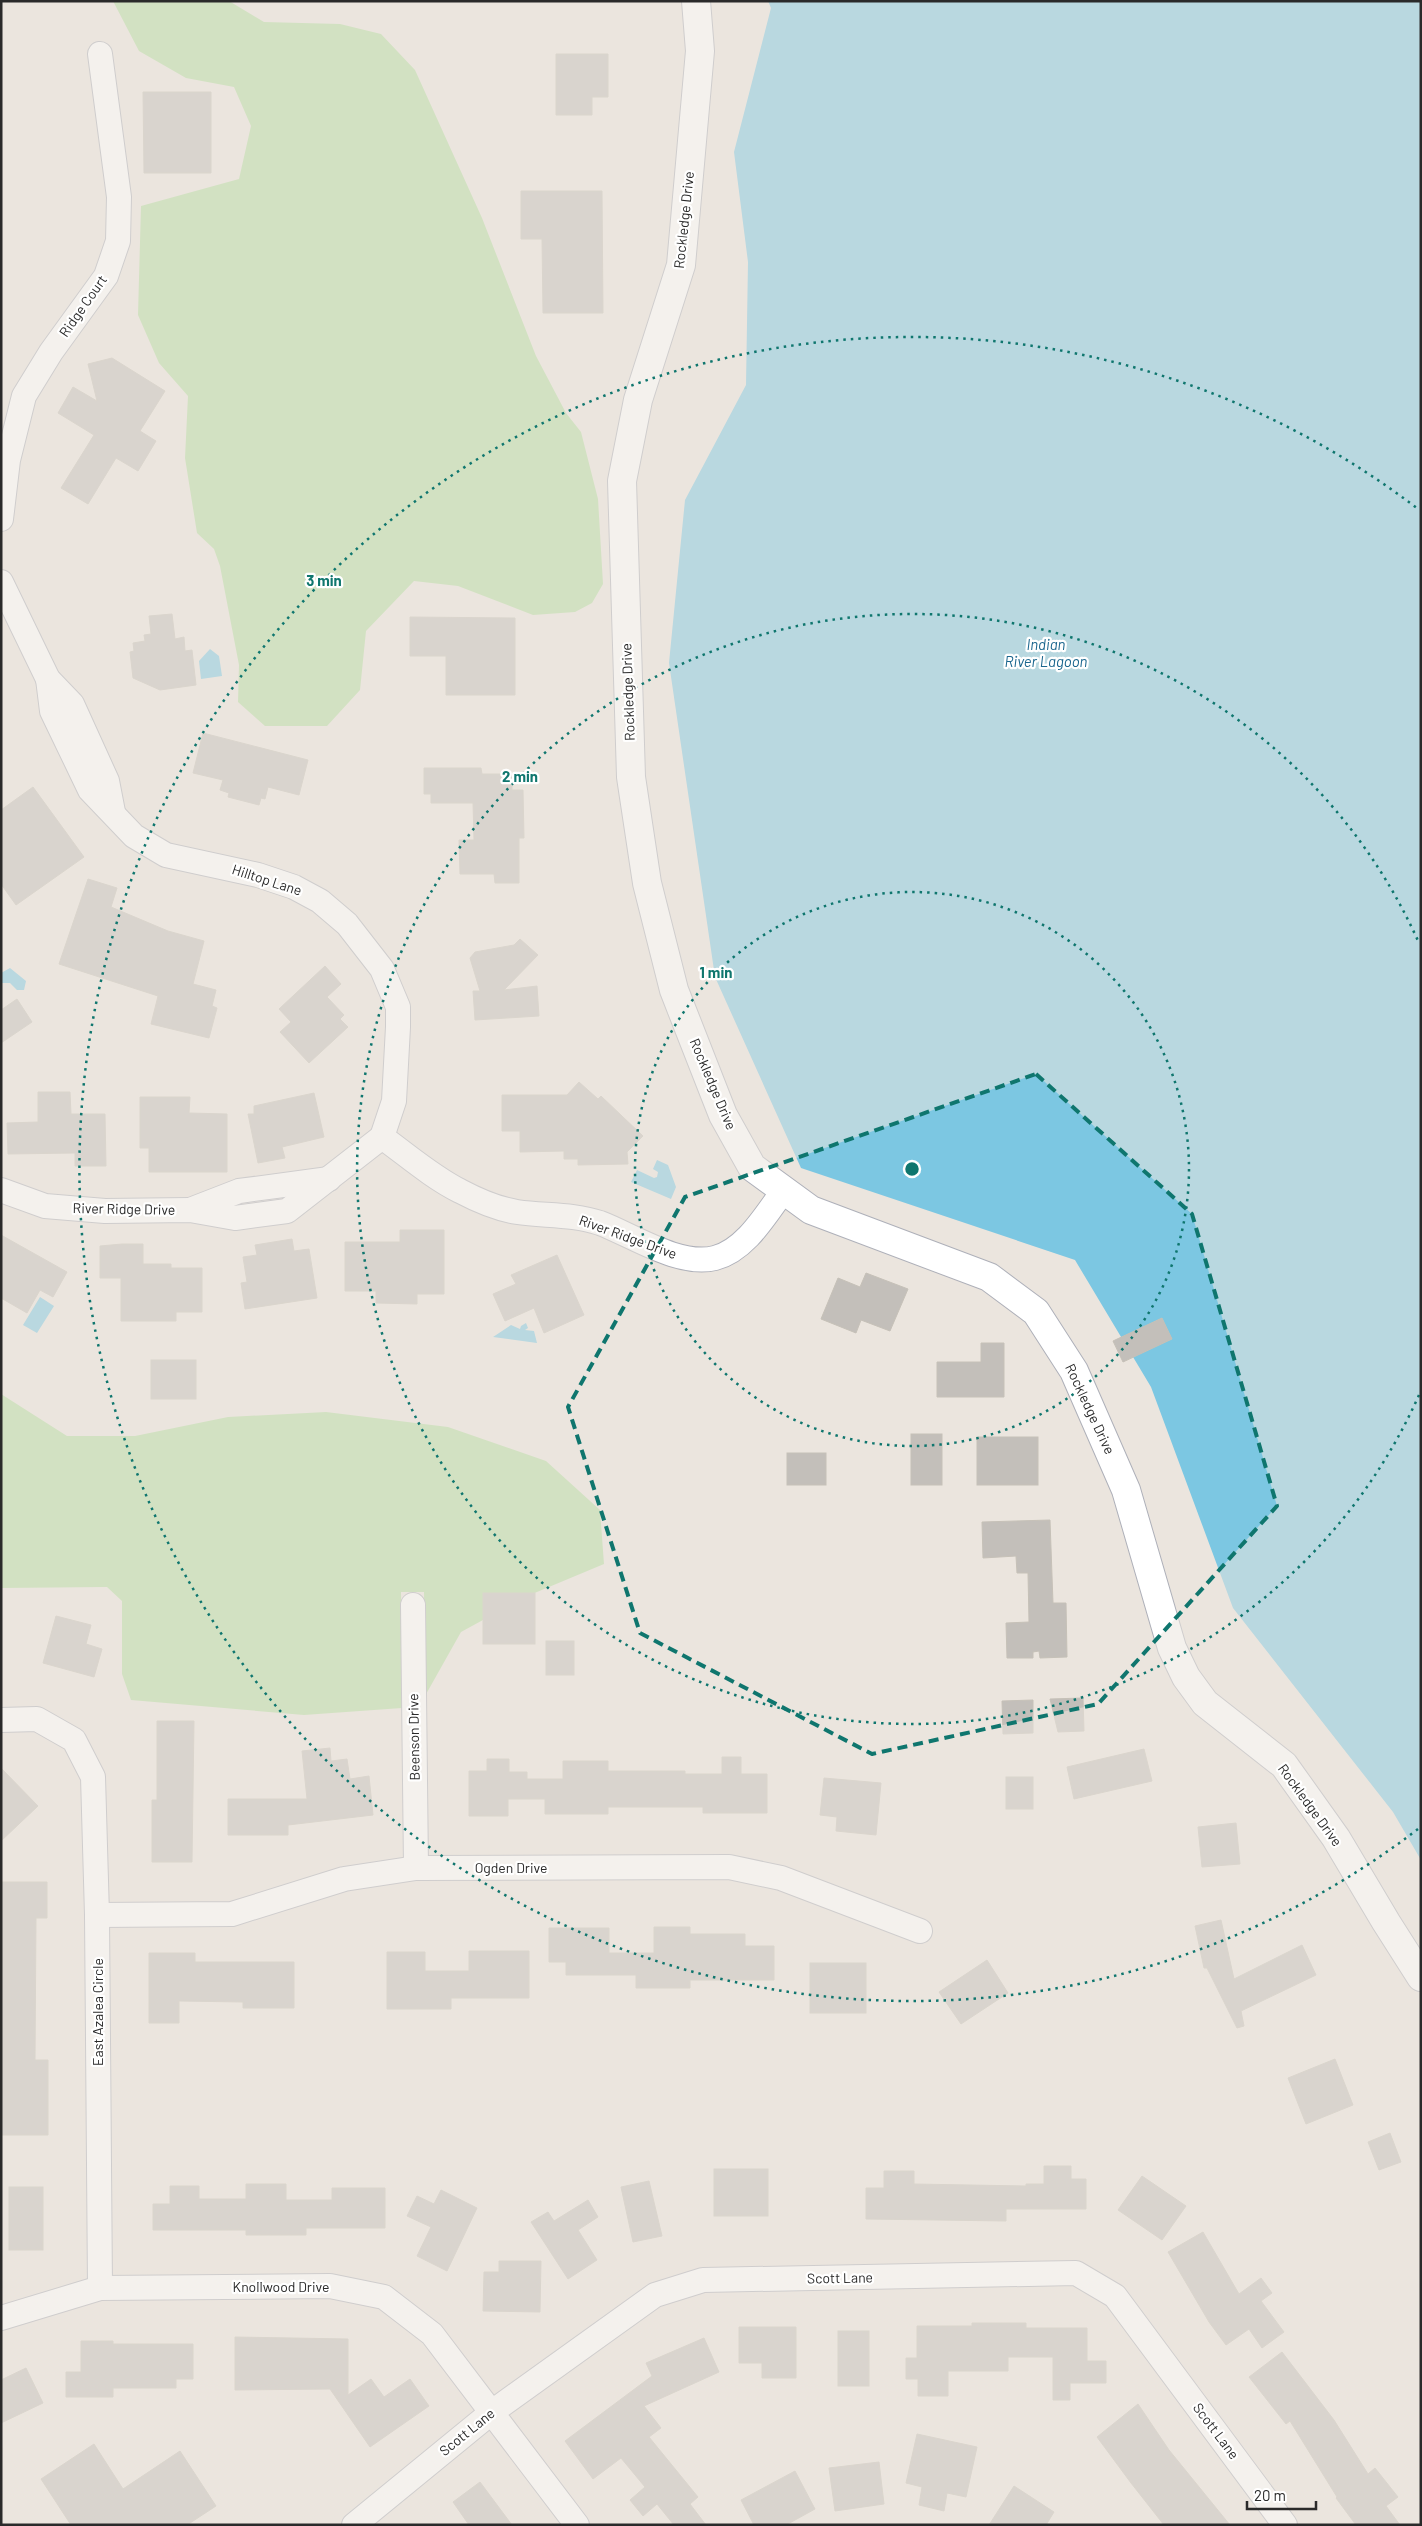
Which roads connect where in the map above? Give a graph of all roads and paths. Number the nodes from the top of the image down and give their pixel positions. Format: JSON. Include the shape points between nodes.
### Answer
{"nodes":[{"id":1,"x":696,"y":1,"type":"edge"},
{"id":2,"x":100,"y":54,"type":"dead end"},
{"id":3,"x":1,"y":519,"type":"edge"},
{"id":4,"x":1,"y":582,"type":"edge"},
{"id":5,"x":382,"y":1136,"type":"junction"},
{"id":6,"x":1,"y":1190,"type":"edge"},
{"id":7,"x":784,"y":1190,"type":"junction"},
{"id":8,"x":413,"y":1605,"type":"dead end"},
{"id":9,"x":1,"y":1720,"type":"edge"},
{"id":10,"x":416,"y":1868,"type":"junction"},
{"id":11,"x":97,"y":1915,"type":"junction"},
{"id":12,"x":920,"y":1932,"type":"dead end"},
{"id":13,"x":1421,"y":1977,"type":"edge"},
{"id":14,"x":100,"y":2288,"type":"junction"},
{"id":15,"x":1,"y":2318,"type":"edge"},
{"id":16,"x":492,"y":2412,"type":"junction"},
{"id":17,"x":354,"y":2525,"type":"edge"},
{"id":18,"x":577,"y":2525,"type":"edge"},
{"id":19,"x":1285,"y":2525,"type":"edge"}],
"edges":[{"from":1,"to":7,"type":"street","name":"Rockledge Drive","via":[[700,51],[681,265],[638,400],[622,481],[631,777],[647,883],[674,990],[723,1115],[752,1167]]},
{"from":2,"to":3,"type":"street","name":"Ridge Court","via":[[120,197],[118,241],[106,276],[51,352],[24,396],[8,460]]},
{"from":4,"to":5,"type":"street","name":"Hilltop Lane","via":[[48,679],[72,704],[107,781],[113,812],[134,836],[166,855],[258,874],[294,887],[320,901],[347,924],[382,969],[398,1007],[394,1101]]},
{"from":5,"to":6,"type":"street","name":"River Ridge Drive","via":[[287,1211],[235,1218],[190,1210],[104,1212],[45,1206]]},
{"from":5,"to":7,"type":"street","name":"River Ridge Drive","via":[[437,1178],[489,1204],[516,1212],[572,1216],[598,1223],[690,1259],[714,1258],[741,1245]]},
{"from":7,"to":13,"type":"street","name":"Rockledge Drive","via":[[811,1210],[990,1277],[1036,1312],[1074,1371],[1126,1490],[1172,1648],[1186,1677],[1205,1703],[1284,1765],[1336,1838]]},
{"from":8,"to":10,"type":"street","name":"Beenson Drive"},
{"from":9,"to":11,"type":"street","name":"East Azalea Circle","via":[[37,1719],[74,1740],[93,1777]]},
{"from":10,"to":11,"type":"street","name":"Ogden Drive","via":[[344,1879],[232,1914]]},
{"from":10,"to":12,"type":"street","name":"Ogden Drive","via":[[729,1867],[781,1878]]},
{"from":11,"to":14,"type":"street","name":"East Azalea Circle"},
{"from":14,"to":15,"type":"street","name":"Knollwood Drive"},
{"from":14,"to":16,"type":"street","name":"Knollwood Drive","via":[[330,2286],[384,2297],[432,2334]]},
{"from":16,"to":17,"type":"street","name":"Scott Lane"},
{"from":16,"to":18,"type":"street","name":"Knollwood Drive"},
{"from":16,"to":19,"type":"street","name":"Scott Lane","via":[[655,2295],[703,2280],[1076,2273],[1115,2296]]}]}
